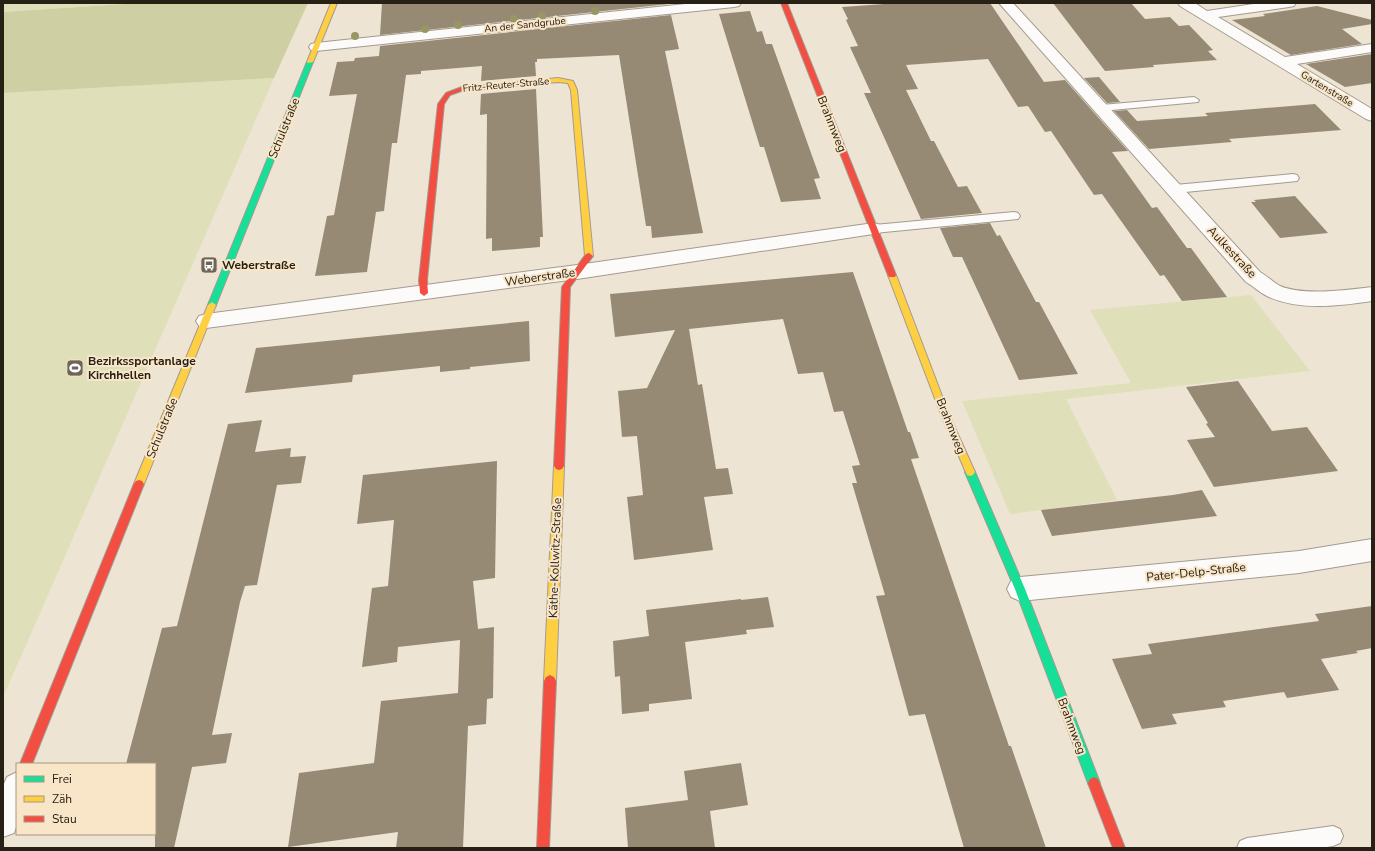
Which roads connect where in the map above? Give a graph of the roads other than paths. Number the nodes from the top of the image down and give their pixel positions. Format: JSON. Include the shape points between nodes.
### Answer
{"nodes":[{"id":1,"x":334,"y":3,"type":"edge"},
{"id":2,"x":734,"y":3,"type":"edge"},
{"id":3,"x":784,"y":3,"type":"edge"},
{"id":4,"x":1006,"y":3,"type":"edge"},
{"id":5,"x":1185,"y":3,"type":"edge"},
{"id":6,"x":1289,"y":3,"type":"edge"},
{"id":7,"x":1205,"y":15,"type":"junction"},
{"id":8,"x":316,"y":47,"type":"junction"},
{"id":9,"x":1372,"y":48,"type":"edge"},
{"id":10,"x":1282,"y":62,"type":"junction"},
{"id":11,"x":1194,"y":100,"type":"dead end"},
{"id":12,"x":1101,"y":108,"type":"junction"},
{"id":13,"x":1372,"y":116,"type":"edge"},
{"id":14,"x":1293,"y":178,"type":"dead end"},
{"id":15,"x":1175,"y":189,"type":"junction"},
{"id":16,"x":1014,"y":216,"type":"dead end"},
{"id":17,"x":874,"y":229,"type":"junction"},
{"id":18,"x":577,"y":272,"type":"junction"},
{"id":19,"x":424,"y":292,"type":"junction"},
{"id":20,"x":1372,"y":294,"type":"edge"},
{"id":21,"x":206,"y":321,"type":"junction"},
{"id":22,"x":1372,"y":550,"type":"edge"},
{"id":23,"x":1020,"y":589,"type":"junction"},
{"id":24,"x":26,"y":763,"type":"edge"},
{"id":25,"x":16,"y":790,"type":"edge"},
{"id":26,"x":3,"y":822,"type":"edge"},
{"id":27,"x":1333,"y":836,"type":"dead end"},
{"id":28,"x":543,"y":848,"type":"edge"},
{"id":29,"x":1119,"y":848,"type":"edge"},
{"id":30,"x":1247,"y":848,"type":"edge"}],
"edges":[{"from":1,"to":8,"type":"street","name":"Schulstraße"},
{"from":2,"to":8,"type":"street","name":"An der Sandgrube"},
{"from":3,"to":17,"type":"street","name":"Brahmweg"},
{"from":4,"to":12,"type":"street","name":"Aulkestraße"},
{"from":5,"to":7,"type":"street","name":"Gartenstraße"},
{"from":6,"to":7,"type":"street"},
{"from":7,"to":10,"type":"street","name":"Gartenstraße"},
{"from":8,"to":21,"type":"street","name":"Schulstraße"},
{"from":9,"to":10,"type":"street","name":"Gartenstraße"},
{"from":10,"to":13,"type":"street","name":"Gartenstraße"},
{"from":11,"to":12,"type":"lane"},
{"from":12,"to":15,"type":"street","name":"Aulkestraße"},
{"from":14,"to":15,"type":"lane"},
{"from":15,"to":20,"type":"street","name":"Aulkestraße","via":[[1253,276],[1276,292],[1304,297],[1348,298]]},
{"from":16,"to":17,"type":"lane"},
{"from":17,"to":18,"type":"street","name":"Weberstraße"},
{"from":17,"to":23,"type":"street","name":"Brahmweg","via":[[946,417]]},
{"from":18,"to":19,"type":"street","name":"Weberstraße"},
{"from":18,"to":19,"type":"street","name":"Fritz-Reuter-Straße","via":[[589,257],[573,85],[571,82],[558,80],[460,89],[449,92],[441,104]]},
{"from":18,"to":28,"type":"street","name":"Käthe-Kollwitz-Straße","via":[[566,287]]},
{"from":19,"to":21,"type":"street","name":"Weberstraße"},
{"from":21,"to":24,"type":"street","name":"Schulstraße"},
{"from":22,"to":23,"type":"street","name":"Pater-Delp-Straße","via":[[1299,562]]},
{"from":23,"to":29,"type":"street","name":"Brahmweg"},
{"from":25,"to":26,"type":"street"},
{"from":27,"to":30,"type":"lane"}]}
